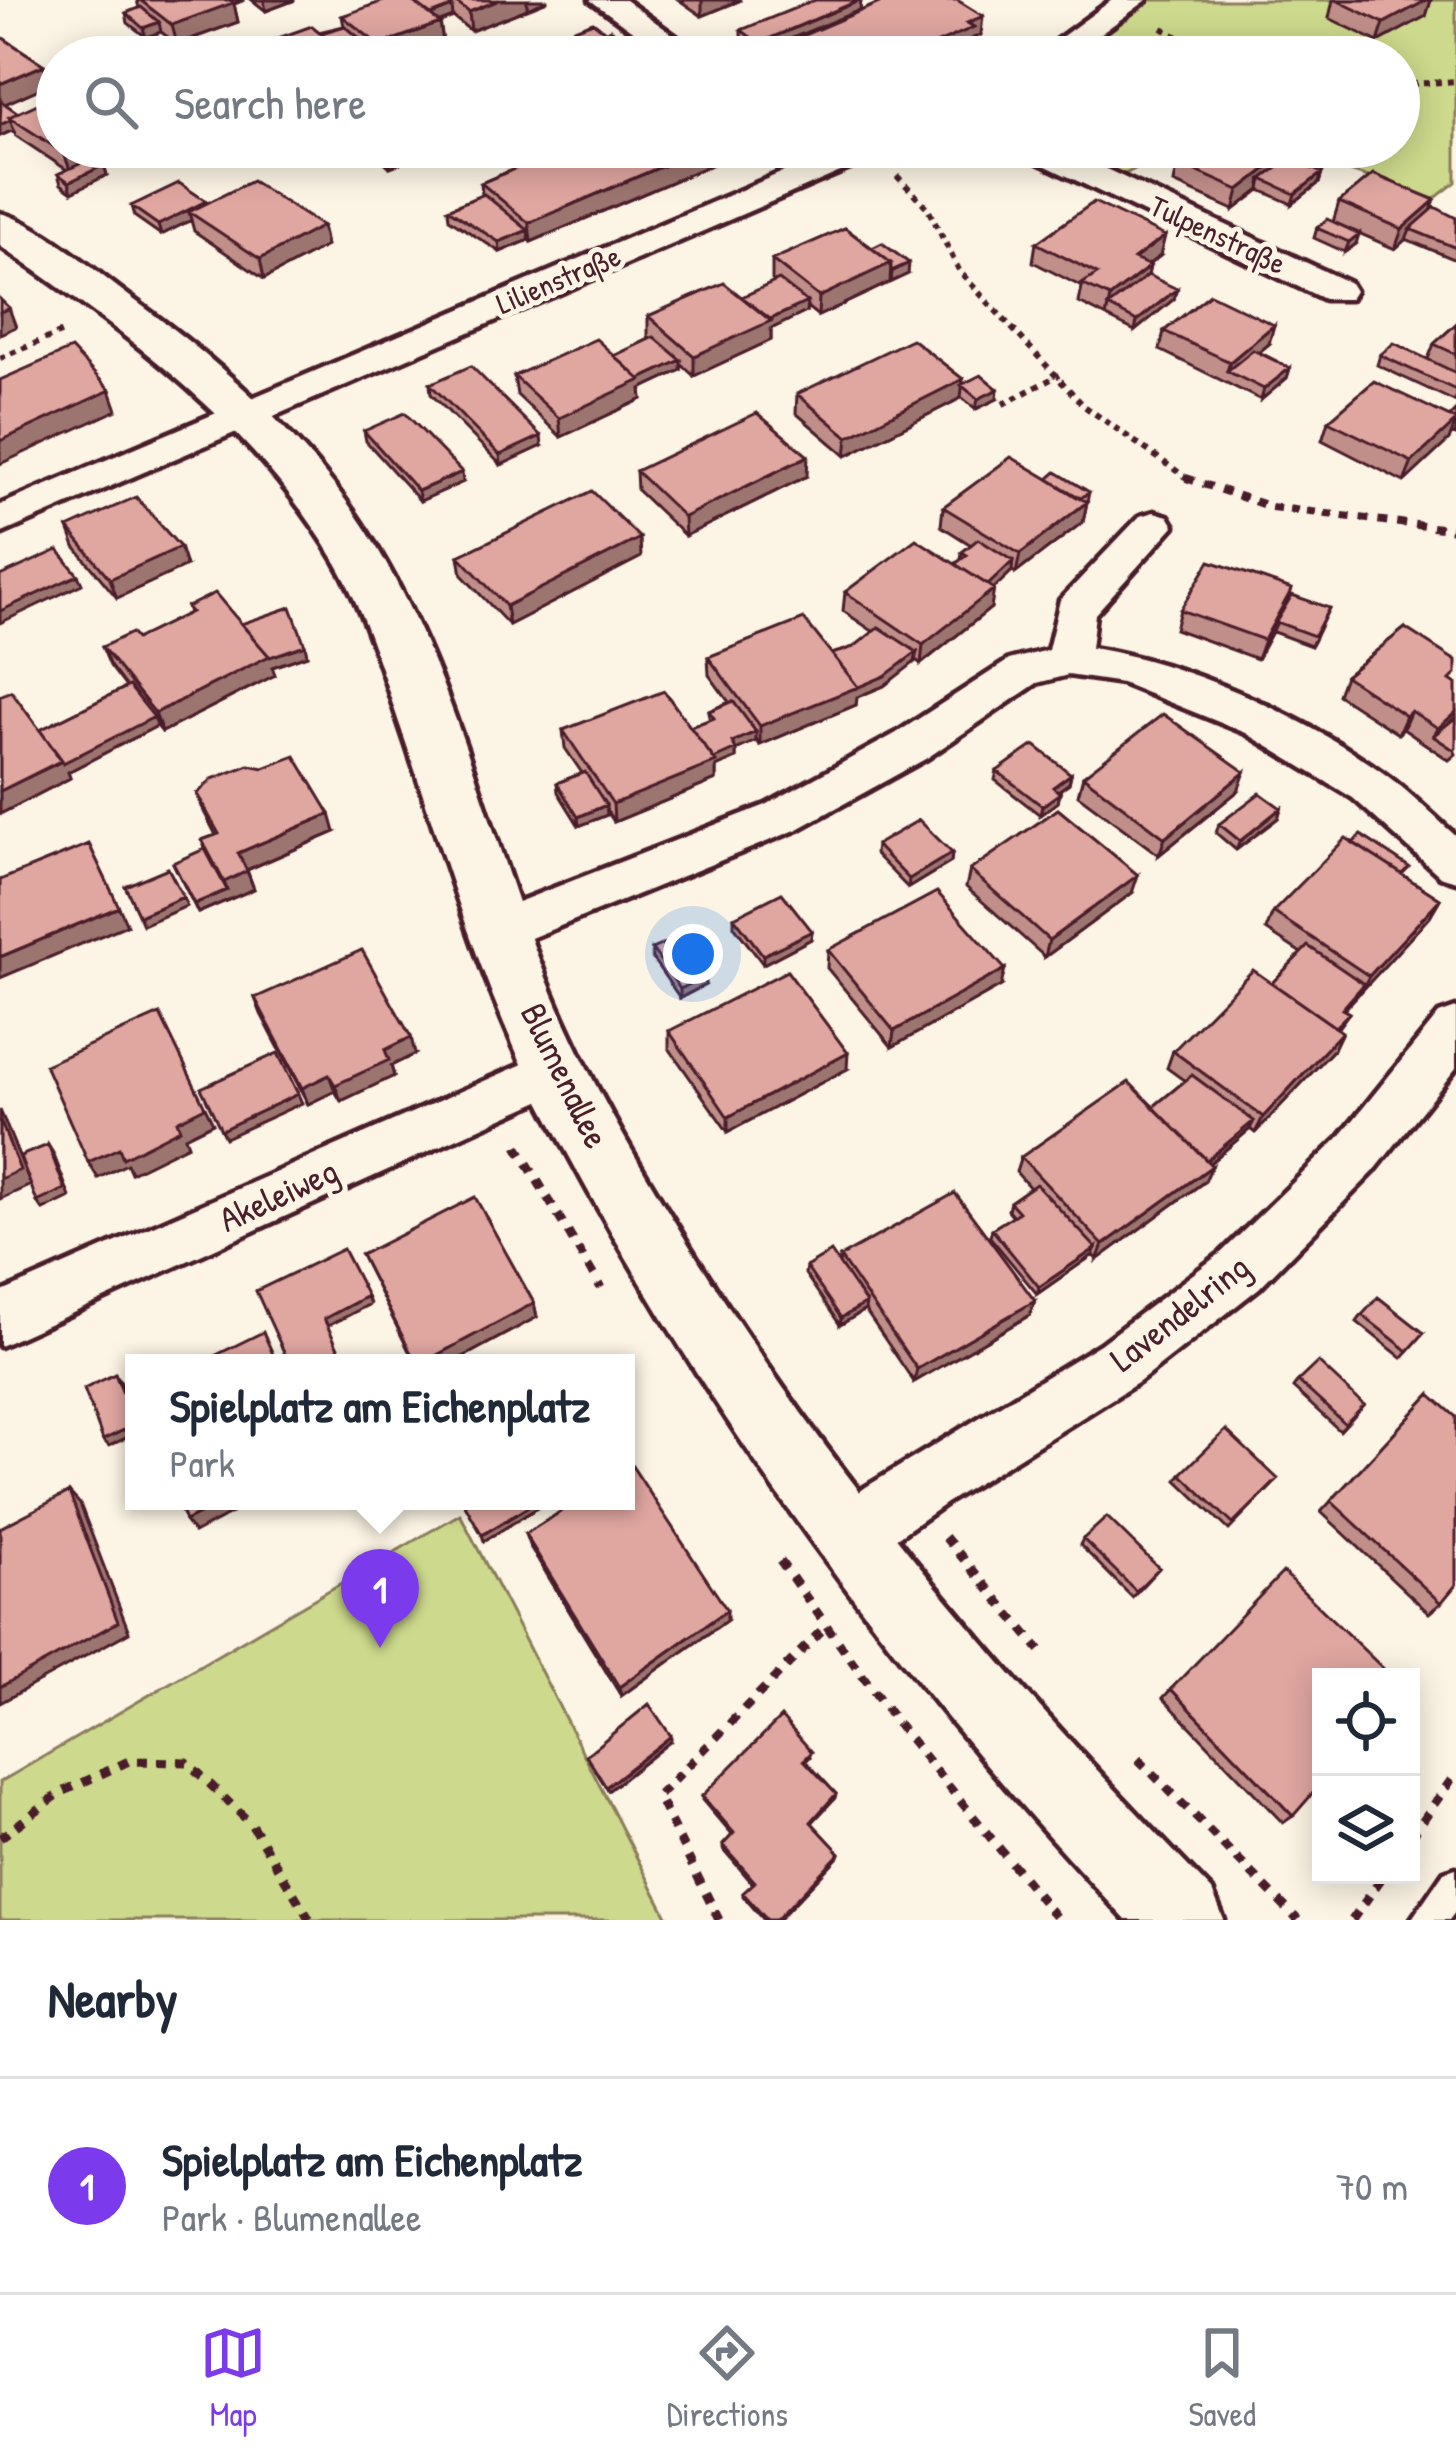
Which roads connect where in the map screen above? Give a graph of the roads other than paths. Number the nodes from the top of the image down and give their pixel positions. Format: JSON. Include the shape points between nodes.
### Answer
{"nodes":[{"id":1,"x":604,"y":0,"type":"edge"},
{"id":2,"x":1127,"y":3,"type":"edge"},
{"id":3,"x":658,"y":36,"type":"edge"},
{"id":4,"x":1079,"y":36,"type":"edge"},
{"id":5,"x":807,"y":168,"type":"edge"},
{"id":6,"x":1077,"y":168,"type":"edge"},
{"id":7,"x":0,"y":226,"type":"edge"},
{"id":8,"x":1337,"y":291,"type":"dead end"},
{"id":9,"x":247,"y":411,"type":"junction"},
{"id":10,"x":0,"y":521,"type":"edge"},
{"id":11,"x":1154,"y":526,"type":"dead end"},
{"id":12,"x":1068,"y":660,"type":"junction"},
{"id":13,"x":1456,"y":863,"type":"edge"},
{"id":14,"x":500,"y":930,"type":"junction"},
{"id":15,"x":1456,"y":1030,"type":"edge"},
{"id":16,"x":557,"y":1070,"type":"junction"},
{"id":17,"x":0,"y":1320,"type":"edge"},
{"id":18,"x":867,"y":1559,"type":"junction"},
{"id":19,"x":1456,"y":1884,"type":"edge"},
{"id":20,"x":1183,"y":1920,"type":"edge"},
{"id":21,"x":1428,"y":1920,"type":"edge"}],
"edges":[{"from":1,"to":3,"type":"street"},
{"from":2,"to":4,"type":"street"},
{"from":5,"to":9,"type":"street","name":"Lilienstraße"},
{"from":6,"to":8,"type":"street","name":"Tulpenstraße"},
{"from":7,"to":9,"type":"street","name":"Blumenallee"},
{"from":9,"to":10,"type":"street","name":"Lilienstraße"},
{"from":9,"to":14,"type":"street","name":"Blumenallee","via":[[358,556]]},
{"from":11,"to":12,"type":"street","via":[[1075,610]]},
{"from":12,"to":13,"type":"street","via":[[1128,669],[1261,722],[1369,786]]},
{"from":12,"to":14,"type":"street","via":[[1024,671],[782,818]]},
{"from":14,"to":16,"type":"street","name":"Blumenallee"},
{"from":15,"to":18,"type":"street","name":"Lavendelring","via":[[1411,1093],[1297,1218],[1158,1336],[906,1491]]},
{"from":16,"to":17,"type":"street","name":"Akeleiweg"},
{"from":16,"to":18,"type":"street","name":"Blumenallee","via":[[699,1326]]},
{"from":18,"to":20,"type":"street","name":"Blumenallee","via":[[1100,1837]]},
{"from":19,"to":21,"type":"lane"}]}
